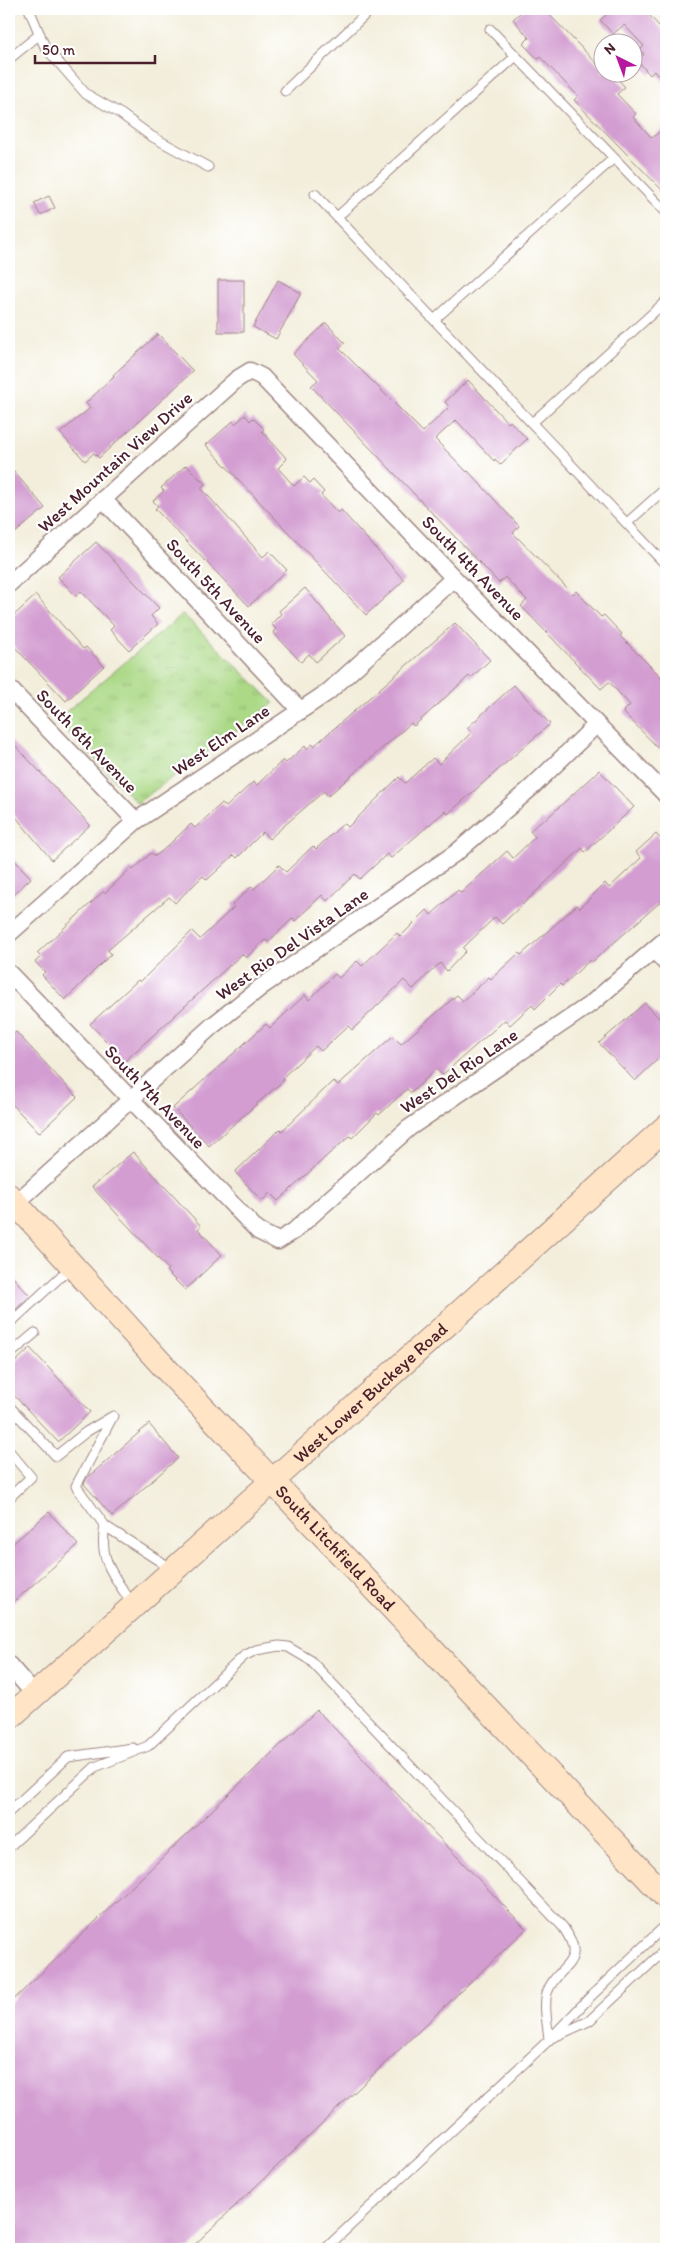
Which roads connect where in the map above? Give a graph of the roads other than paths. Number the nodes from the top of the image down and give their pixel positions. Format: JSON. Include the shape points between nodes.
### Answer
{"nodes":[{"id":1,"x":29,"y":9,"type":"edge"},
{"id":2,"x":371,"y":9,"type":"edge"},
{"id":3,"x":490,"y":29,"type":"dead end"},
{"id":4,"x":40,"y":34,"type":"junction"},
{"id":5,"x":516,"y":56,"type":"junction"},
{"id":6,"x":9,"y":59,"type":"edge"},
{"id":7,"x":285,"y":91,"type":"dead end"},
{"id":8,"x":614,"y":158,"type":"junction"},
{"id":9,"x":208,"y":167,"type":"dead end"},
{"id":10,"x":315,"y":194,"type":"dead end"},
{"id":11,"x":666,"y":212,"type":"edge"},
{"id":12,"x":337,"y":217,"type":"junction"},
{"id":13,"x":666,"y":301,"type":"edge"},
{"id":14,"x":434,"y":320,"type":"junction"},
{"id":15,"x":250,"y":371,"type":"joint"},
{"id":16,"x":532,"y":423,"type":"junction"},
{"id":17,"x":666,"y":488,"type":"edge"},
{"id":18,"x":103,"y":499,"type":"junction"},
{"id":19,"x":627,"y":524,"type":"junction"},
{"id":20,"x":666,"y":565,"type":"edge"},
{"id":21,"x":454,"y":578,"type":"junction"},
{"id":22,"x":9,"y":584,"type":"edge"},
{"id":23,"x":9,"y":688,"type":"edge"},
{"id":24,"x":301,"y":711,"type":"junction"},
{"id":25,"x":596,"y":725,"type":"junction"},
{"id":26,"x":666,"y":795,"type":"edge"},
{"id":27,"x":136,"y":821,"type":"junction"},
{"id":28,"x":9,"y":934,"type":"edge"},
{"id":29,"x":660,"y":945,"type":"edge"},
{"id":30,"x":666,"y":963,"type":"edge"},
{"id":31,"x":9,"y":973,"type":"edge"},
{"id":32,"x":130,"y":1100,"type":"junction"},
{"id":33,"x":666,"y":1127,"type":"edge"},
{"id":34,"x":12,"y":1200,"type":"edge"},
{"id":35,"x":278,"y":1242,"type":"joint"},
{"id":36,"x":73,"y":1265,"type":"junction"},
{"id":37,"x":9,"y":1324,"type":"edge"},
{"id":38,"x":35,"y":1333,"type":"dead end"},
{"id":39,"x":9,"y":1355,"type":"edge"},
{"id":40,"x":9,"y":1406,"type":"edge"},
{"id":41,"x":9,"y":1451,"type":"edge"},
{"id":42,"x":272,"y":1482,"type":"junction"},
{"id":43,"x":9,"y":1498,"type":"edge"},
{"id":44,"x":105,"y":1526,"type":"junction"},
{"id":45,"x":174,"y":1570,"type":"junction"},
{"id":46,"x":134,"y":1606,"type":"junction"},
{"id":47,"x":9,"y":1665,"type":"edge"},
{"id":48,"x":36,"y":1695,"type":"junction"},
{"id":49,"x":9,"y":1718,"type":"edge"},
{"id":50,"x":148,"y":1746,"type":"junction"},
{"id":51,"x":9,"y":1812,"type":"edge"},
{"id":52,"x":9,"y":1847,"type":"edge"},
{"id":53,"x":666,"y":1897,"type":"edge"},
{"id":54,"x":666,"y":1925,"type":"edge"},
{"id":55,"x":666,"y":1949,"type":"edge"},
{"id":56,"x":550,"y":2040,"type":"junction"},
{"id":57,"x":325,"y":2249,"type":"edge"}],
"edges":[{"from":1,"to":4,"type":"lane"},
{"from":2,"to":7,"type":"lane"},
{"from":3,"to":5,"type":"lane"},
{"from":4,"to":6,"type":"lane"},
{"from":4,"to":9,"type":"lane","via":[[45,46],[86,94],[151,136]]},
{"from":5,"to":8,"type":"lane"},
{"from":5,"to":12,"type":"lane"},
{"from":8,"to":11,"type":"lane"},
{"from":8,"to":14,"type":"lane"},
{"from":10,"to":12,"type":"lane"},
{"from":12,"to":14,"type":"lane"},
{"from":13,"to":16,"type":"lane"},
{"from":14,"to":16,"type":"lane"},
{"from":15,"to":18,"type":"street","name":"West Mountain View Drive","via":[[237,379]]},
{"from":15,"to":21,"type":"street","name":"South 4th Avenue","via":[[262,377]]},
{"from":16,"to":19,"type":"lane"},
{"from":17,"to":19,"type":"lane"},
{"from":18,"to":22,"type":"street","name":"West Mountain View Drive"},
{"from":18,"to":24,"type":"street","name":"South 5th Avenue"},
{"from":19,"to":20,"type":"lane"},
{"from":21,"to":24,"type":"street","name":"West Elm Lane","via":[[328,692]]},
{"from":21,"to":25,"type":"street","name":"South 4th Avenue"},
{"from":23,"to":27,"type":"street","name":"South 6th Avenue"},
{"from":24,"to":27,"type":"street","name":"West Elm Lane"},
{"from":25,"to":26,"type":"street","name":"South 4th Avenue"},
{"from":25,"to":32,"type":"street","name":"West Rio Del Vista Lane","via":[[532,787],[457,852],[261,987]]},
{"from":27,"to":28,"type":"street","name":"West Elm Lane"},
{"from":29,"to":30,"type":"street"},
{"from":29,"to":35,"type":"street","name":"West Del Rio Lane","via":[[592,1003],[410,1128]]},
{"from":31,"to":32,"type":"street","name":"South 7th Avenue"},
{"from":32,"to":34,"type":"street","name":"West Rio Del Vista Lane"},
{"from":32,"to":35,"type":"street","name":"South 7th Avenue","via":[[258,1231]]},
{"from":33,"to":42,"type":"main road","name":"West Lower Buckeye Road"},
{"from":34,"to":36,"type":"main road","name":"South Litchfield Road"},
{"from":36,"to":37,"type":"lane"},
{"from":36,"to":42,"type":"main road","name":"South Litchfield Road"},
{"from":38,"to":39,"type":"lane"},
{"from":40,"to":44,"type":"lane","via":[[56,1456],[113,1416],[76,1486]]},
{"from":41,"to":43,"type":"lane","via":[[31,1478]]},
{"from":42,"to":45,"type":"main road","name":"West Lower Buckeye Road"},
{"from":42,"to":53,"type":"main road","name":"South Litchfield Road"},
{"from":44,"to":45,"type":"lane"},
{"from":44,"to":46,"type":"lane","via":[[104,1560]]},
{"from":45,"to":46,"type":"main road","name":"West Lower Buckeye Road"},
{"from":46,"to":48,"type":"main road","name":"West Lower Buckeye Road"},
{"from":47,"to":48,"type":"street"},
{"from":48,"to":49,"type":"main road","name":"West Lower Buckeye Road"},
{"from":50,"to":51,"type":"lane","via":[[68,1757]]},
{"from":50,"to":52,"type":"lane","via":[[96,1767]]},
{"from":50,"to":56,"type":"lane","via":[[244,1656],[268,1647],[288,1647],[300,1653],[319,1669],[571,1939],[571,1961],[547,1994]]},
{"from":54,"to":56,"type":"lane"},
{"from":55,"to":56,"type":"lane","via":[[589,2021]]},
{"from":56,"to":57,"type":"lane"}]}
